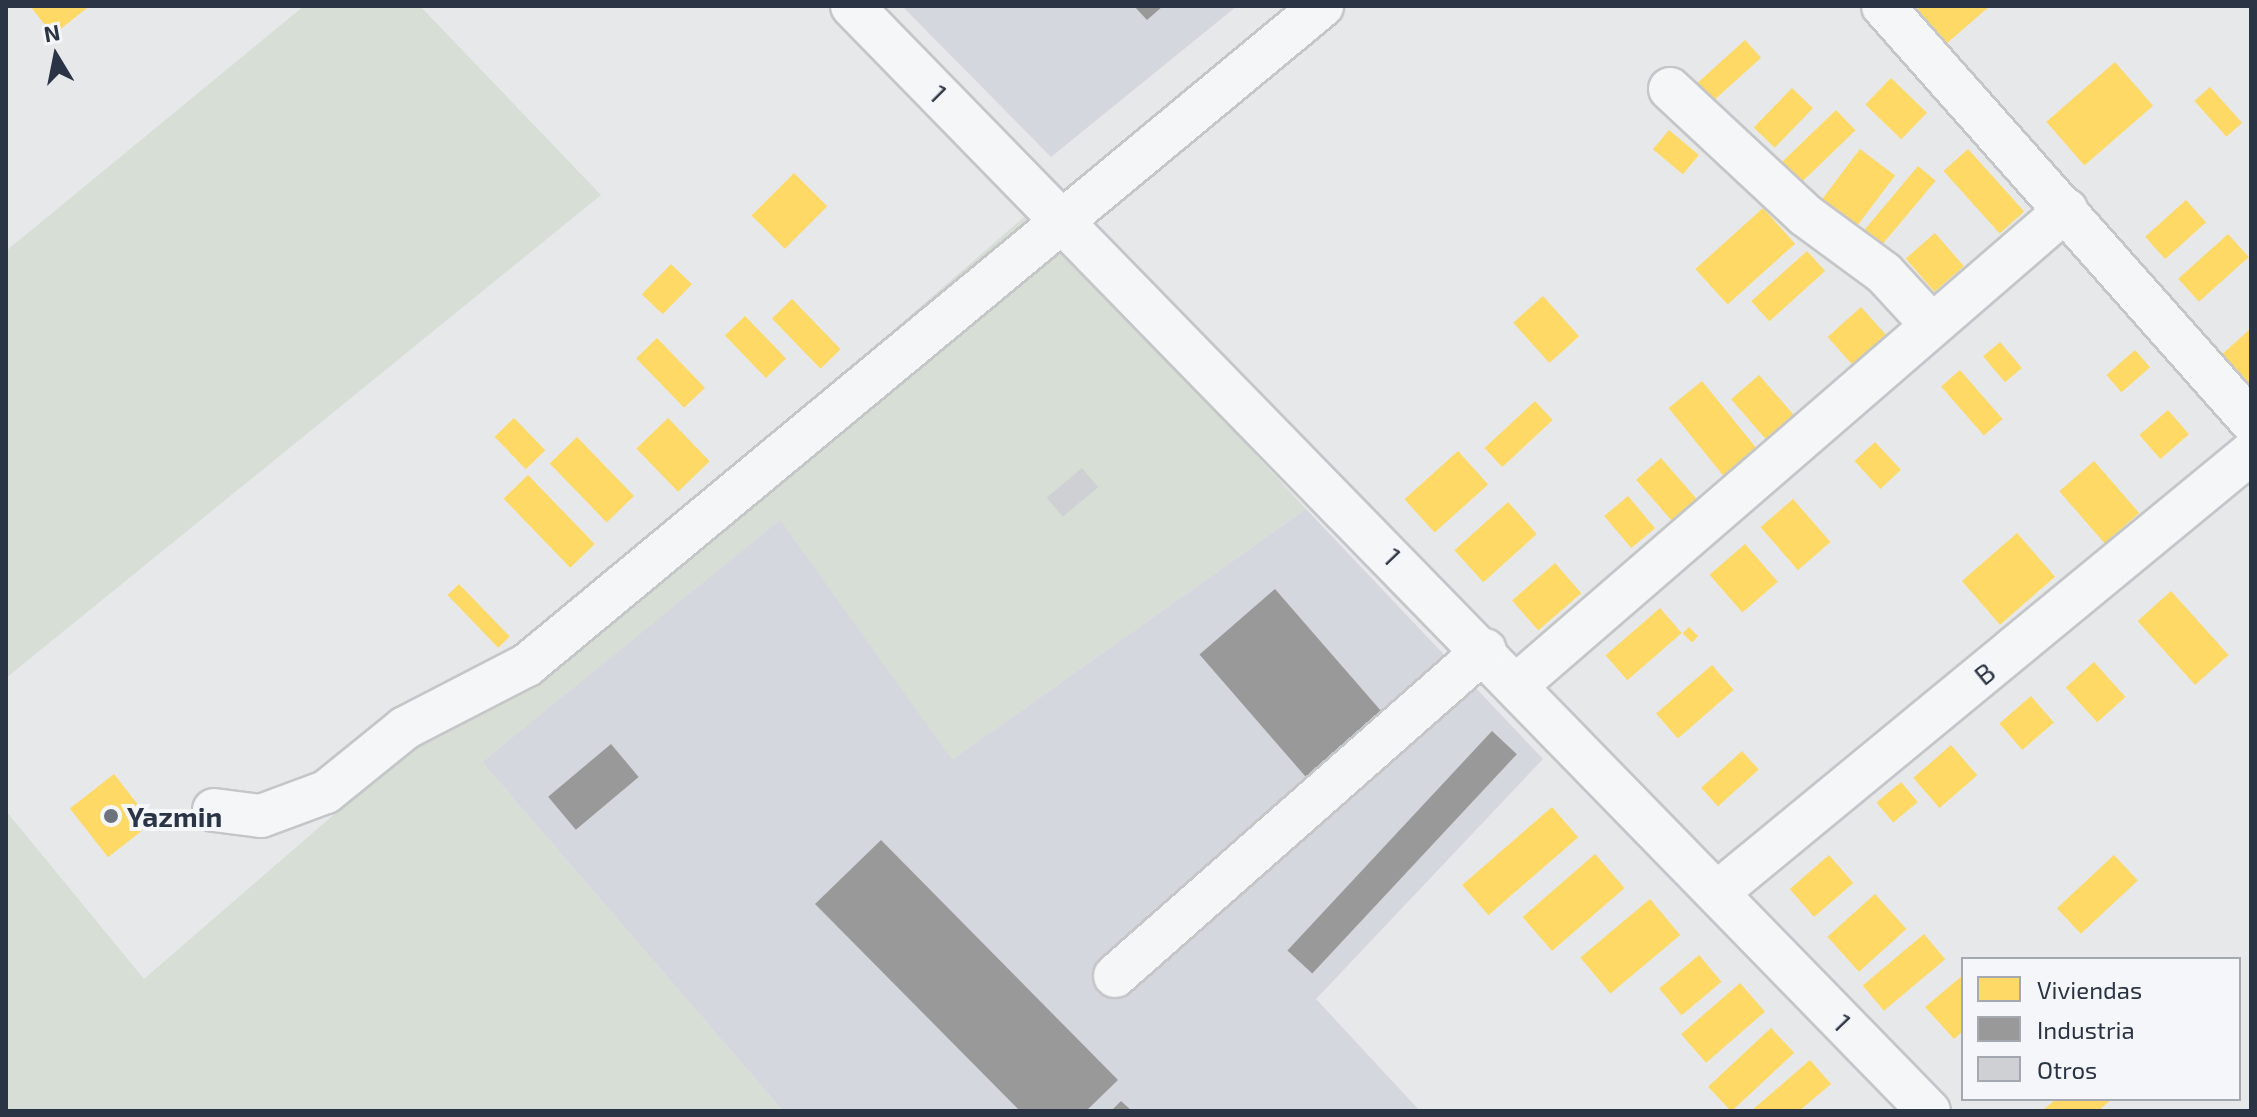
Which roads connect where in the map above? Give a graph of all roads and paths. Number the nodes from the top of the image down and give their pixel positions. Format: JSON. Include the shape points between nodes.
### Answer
{"nodes":[{"id":1,"x":852,"y":6,"type":"edge"},
{"id":2,"x":1322,"y":6,"type":"edge"},
{"id":3,"x":1883,"y":6,"type":"edge"},
{"id":4,"x":1670,"y":89,"type":"dead end"},
{"id":5,"x":2066,"y":210,"type":"junction"},
{"id":6,"x":1065,"y":220,"type":"junction"},
{"id":7,"x":1932,"y":325,"type":"junction"},
{"id":8,"x":2251,"y":421,"type":"edge"},
{"id":9,"x":2251,"y":453,"type":"edge"},
{"id":10,"x":1485,"y":650,"type":"junction"},
{"id":11,"x":1518,"y":684,"type":"junction"},
{"id":12,"x":214,"y":810,"type":"dead end"},
{"id":13,"x":1718,"y":892,"type":"junction"},
{"id":14,"x":1115,"y":976,"type":"dead end"},
{"id":15,"x":1929,"y":1111,"type":"edge"}],
"edges":[{"from":1,"to":6,"type":"street","name":"1"},
{"from":2,"to":6,"type":"street"},
{"from":3,"to":5,"type":"street"},
{"from":4,"to":7,"type":"street","via":[[1805,215],[1884,273]]},
{"from":5,"to":7,"type":"street"},
{"from":5,"to":8,"type":"street"},
{"from":6,"to":10,"type":"street","name":"1"},
{"from":6,"to":12,"type":"street","via":[[527,665],[405,728],[326,792],[261,816]]},
{"from":7,"to":11,"type":"street"},
{"from":9,"to":13,"type":"street","name":"B"},
{"from":10,"to":11,"type":"street","name":"1"},
{"from":10,"to":14,"type":"street"},
{"from":11,"to":13,"type":"street","name":"1"},
{"from":13,"to":15,"type":"street","name":"1"}]}
